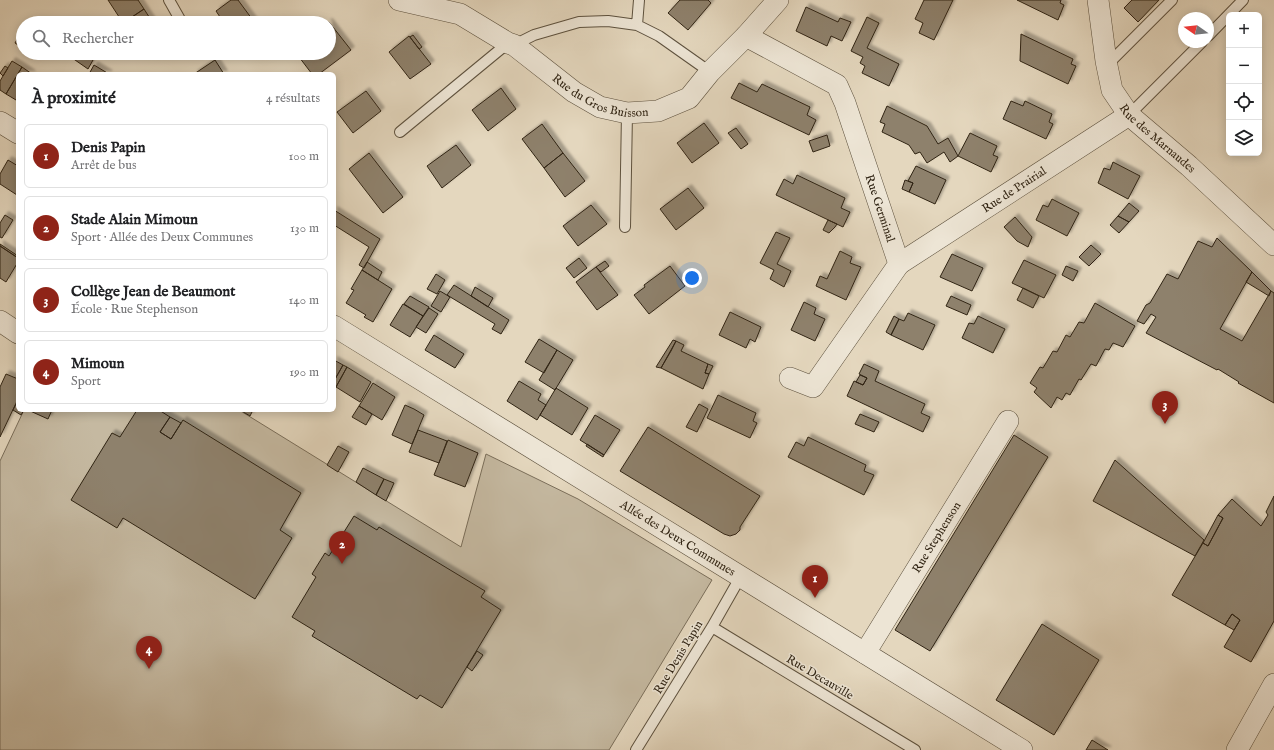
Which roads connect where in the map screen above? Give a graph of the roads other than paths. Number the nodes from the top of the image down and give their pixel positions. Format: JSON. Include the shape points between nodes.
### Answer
{"nodes":[{"id":1,"x":170,"y":0,"type":"edge"},
{"id":2,"x":399,"y":0,"type":"edge"},
{"id":3,"x":639,"y":0,"type":"edge"},
{"id":4,"x":778,"y":0,"type":"edge"},
{"id":5,"x":1098,"y":0,"type":"edge"},
{"id":6,"x":1172,"y":0,"type":"edge"},
{"id":7,"x":1243,"y":0,"type":"edge"},
{"id":8,"x":178,"y":16,"type":"edge"},
{"id":9,"x":637,"y":25,"type":"junction"},
{"id":10,"x":1214,"y":30,"type":"edge"},
{"id":11,"x":746,"y":36,"type":"junction"},
{"id":12,"x":511,"y":44,"type":"junction"},
{"id":13,"x":1196,"y":48,"type":"edge"},
{"id":14,"x":1107,"y":65,"type":"junction"},
{"id":15,"x":710,"y":72,"type":"junction"},
{"id":16,"x":627,"y":113,"type":"junction"},
{"id":17,"x":1129,"y":115,"type":"junction"},
{"id":18,"x":0,"y":122,"type":"edge"},
{"id":19,"x":16,"y":132,"type":"edge"},
{"id":20,"x":400,"y":132,"type":"dead end"},
{"id":21,"x":625,"y":227,"type":"dead end"},
{"id":22,"x":1274,"y":245,"type":"edge"},
{"id":23,"x":899,"y":264,"type":"junction"},
{"id":24,"x":0,"y":321,"type":"edge"},
{"id":25,"x":336,"y":327,"type":"edge"},
{"id":26,"x":16,"y":332,"type":"edge"},
{"id":27,"x":790,"y":378,"type":"dead end"},
{"id":28,"x":1008,"y":420,"type":"dead end"},
{"id":29,"x":741,"y":576,"type":"junction"},
{"id":30,"x":712,"y":627,"type":"junction"},
{"id":31,"x":865,"y":653,"type":"junction"},
{"id":32,"x":1274,"y":684,"type":"edge"},
{"id":33,"x":636,"y":750,"type":"edge"},
{"id":34,"x":915,"y":750,"type":"edge"},
{"id":35,"x":1022,"y":750,"type":"edge"},
{"id":36,"x":1237,"y":750,"type":"edge"}],
"edges":[{"from":1,"to":8,"type":"lane"},
{"from":2,"to":12,"type":"street","name":"Rue du Gros Buisson","via":[[460,14]]},
{"from":3,"to":9,"type":"lane"},
{"from":4,"to":11,"type":"street","name":"Rue du Gros Buisson"},
{"from":5,"to":14,"type":"street","name":"Rue des Marnaudes"},
{"from":6,"to":14,"type":"lane"},
{"from":7,"to":10,"type":"lane"},
{"from":9,"to":12,"type":"lane","via":[[608,21],[579,22]]},
{"from":9,"to":15,"type":"lane","via":[[659,36]]},
{"from":11,"to":15,"type":"street","name":"Rue du Gros Buisson"},
{"from":11,"to":23,"type":"street","name":"Rue Germinal","via":[[837,85]]},
{"from":12,"to":16,"type":"street","name":"Rue du Gros Buisson","via":[[574,92],[600,107]]},
{"from":12,"to":20,"type":"lane"},
{"from":13,"to":17,"type":"lane"},
{"from":14,"to":17,"type":"street","name":"Rue des Marnaudes","via":[[1112,90]]},
{"from":15,"to":16,"type":"street","name":"Rue du Gros Buisson","via":[[689,98],[658,111]]},
{"from":16,"to":21,"type":"lane"},
{"from":17,"to":22,"type":"street","name":"Rue des Marnaudes","via":[[1189,166]]},
{"from":17,"to":23,"type":"street","name":"Rue de Prairial"},
{"from":18,"to":19,"type":"street"},
{"from":23,"to":27,"type":"street","via":[[813,387]]},
{"from":24,"to":26,"type":"street"},
{"from":25,"to":29,"type":"street","name":"Allée des Deux Communes"},
{"from":28,"to":31,"type":"street","name":"Rue Stephenson"},
{"from":29,"to":30,"type":"lane","name":"Rue Denis Papin"},
{"from":29,"to":31,"type":"street","name":"Allée des Deux Communes"},
{"from":30,"to":33,"type":"lane","name":"Rue Denis Papin"},
{"from":30,"to":34,"type":"lane","name":"Rue Decauville"},
{"from":31,"to":35,"type":"street","name":"Allée des Deux Communes"},
{"from":32,"to":36,"type":"street"}]}
